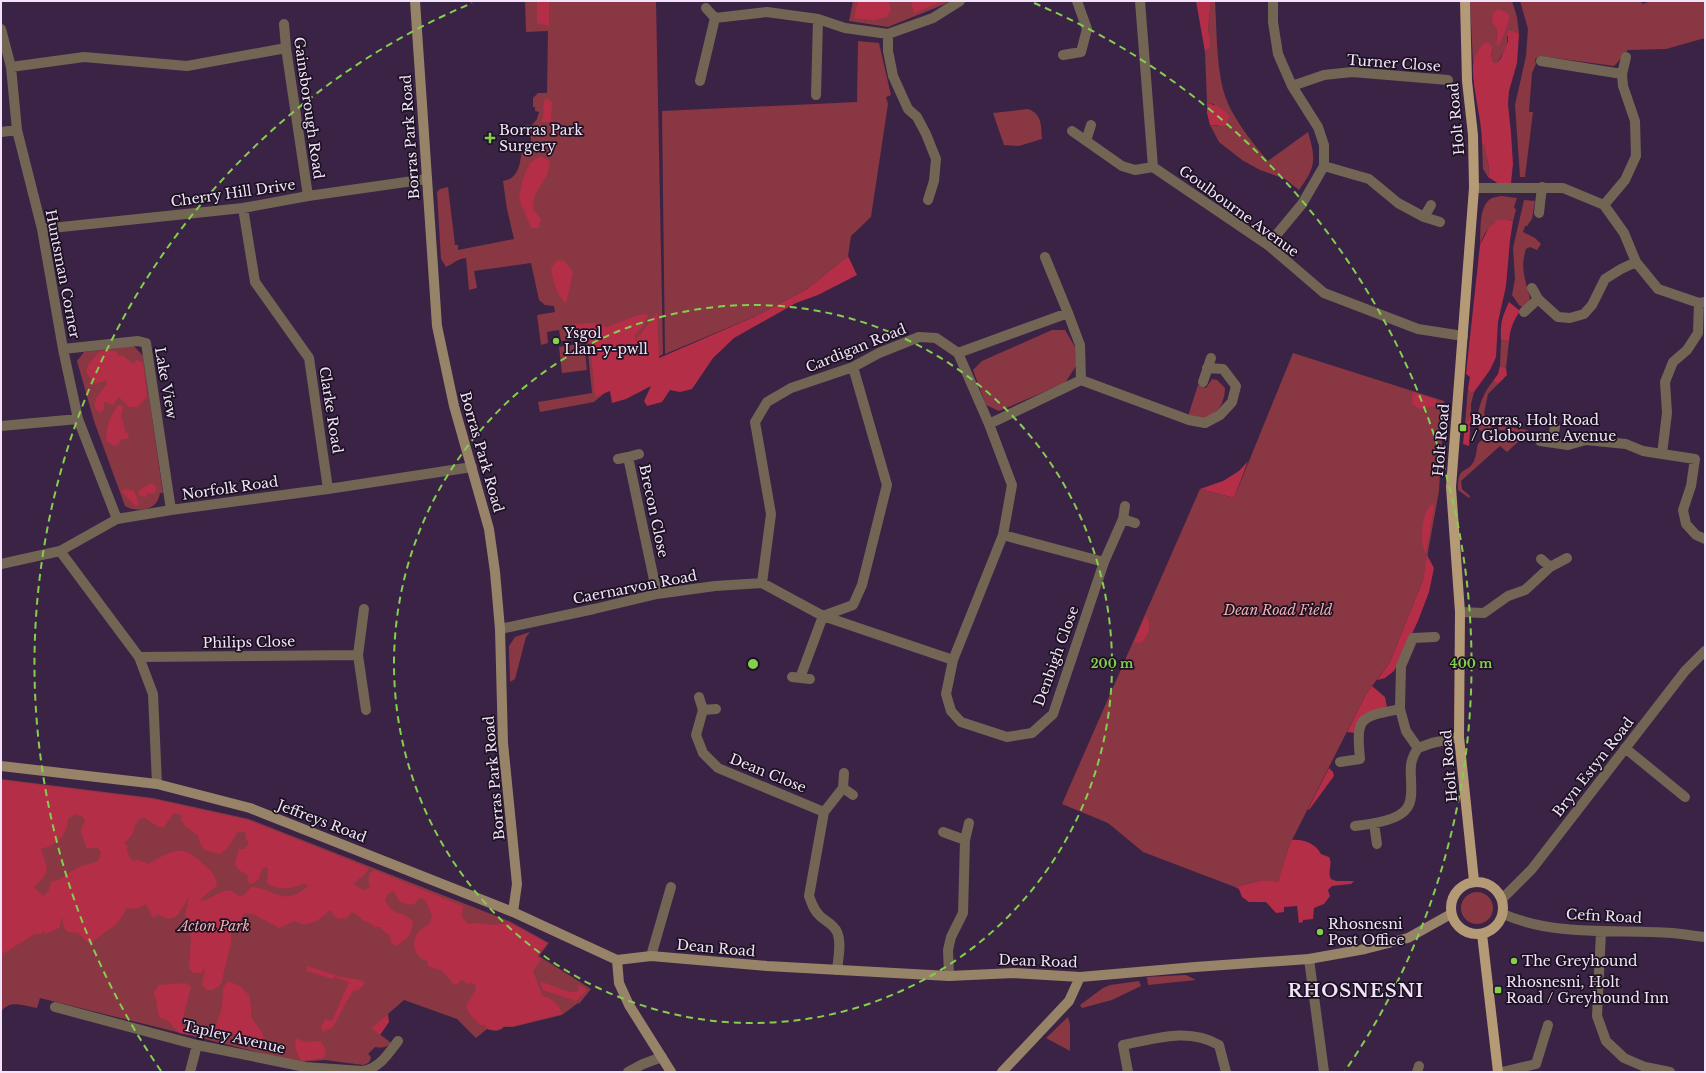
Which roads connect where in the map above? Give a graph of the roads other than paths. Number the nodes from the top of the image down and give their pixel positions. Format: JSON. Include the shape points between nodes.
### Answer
{"nodes":[{"id":1,"x":415,"y":1,"type":"edge"},
{"id":2,"x":960,"y":1,"type":"edge"},
{"id":3,"x":1077,"y":1,"type":"edge"},
{"id":4,"x":1140,"y":1,"type":"edge"},
{"id":5,"x":1273,"y":1,"type":"edge"},
{"id":6,"x":1465,"y":1,"type":"edge"},
{"id":7,"x":706,"y":8,"type":"dead end"},
{"id":8,"x":715,"y":18,"type":"junction"},
{"id":9,"x":818,"y":19,"type":"junction"},
{"id":10,"x":284,"y":24,"type":"dead end"},
{"id":11,"x":1,"y":29,"type":"edge"},
{"id":12,"x":888,"y":34,"type":"junction"},
{"id":13,"x":286,"y":48,"type":"junction"},
{"id":14,"x":1063,"y":55,"type":"dead end"},
{"id":15,"x":1626,"y":57,"type":"dead end"},
{"id":16,"x":1541,"y":61,"type":"dead end"},
{"id":17,"x":10,"y":67,"type":"junction"},
{"id":18,"x":1622,"y":74,"type":"junction"},
{"id":19,"x":1448,"y":80,"type":"dead end"},
{"id":20,"x":700,"y":81,"type":"dead end"},
{"id":21,"x":1292,"y":86,"type":"junction"},
{"id":22,"x":816,"y":95,"type":"dead end"},
{"id":23,"x":1091,"y":125,"type":"dead end"},
{"id":24,"x":17,"y":130,"type":"junction"},
{"id":25,"x":1072,"y":131,"type":"dead end"},
{"id":26,"x":1,"y":132,"type":"edge"},
{"id":27,"x":1086,"y":141,"type":"junction"},
{"id":28,"x":1324,"y":166,"type":"junction"},
{"id":29,"x":1153,"y":167,"type":"junction"},
{"id":30,"x":427,"y":179,"type":"junction"},
{"id":31,"x":1542,"y":187,"type":"junction"},
{"id":32,"x":1474,"y":188,"type":"junction"},
{"id":33,"x":308,"y":196,"type":"junction"},
{"id":34,"x":928,"y":200,"type":"dead end"},
{"id":35,"x":1431,"y":205,"type":"dead end"},
{"id":36,"x":1604,"y":205,"type":"junction"},
{"id":37,"x":243,"y":208,"type":"junction"},
{"id":38,"x":1539,"y":213,"type":"dead end"},
{"id":39,"x":1424,"y":218,"type":"junction"},
{"id":40,"x":1440,"y":222,"type":"dead end"},
{"id":41,"x":42,"y":230,"type":"junction"},
{"id":42,"x":1268,"y":245,"type":"junction"},
{"id":43,"x":1045,"y":258,"type":"dead end"},
{"id":44,"x":1636,"y":262,"type":"junction"},
{"id":45,"x":1532,"y":288,"type":"dead end"},
{"id":46,"x":1538,"y":299,"type":"junction"},
{"id":47,"x":1702,"y":302,"type":"edge"},
{"id":48,"x":1524,"y":312,"type":"dead end"},
{"id":49,"x":1068,"y":313,"type":"junction"},
{"id":50,"x":1463,"y":336,"type":"junction"},
{"id":51,"x":63,"y":349,"type":"junction"},
{"id":52,"x":958,"y":353,"type":"junction"},
{"id":53,"x":853,"y":367,"type":"junction"},
{"id":54,"x":1081,"y":380,"type":"junction"},
{"id":55,"x":1203,"y":382,"type":"dead end"},
{"id":56,"x":78,"y":419,"type":"junction"},
{"id":57,"x":989,"y":424,"type":"junction"},
{"id":58,"x":1,"y":426,"type":"edge"},
{"id":59,"x":1555,"y":427,"type":"dead end"},
{"id":60,"x":1540,"y":441,"type":"dead end"},
{"id":61,"x":1552,"y":442,"type":"junction"},
{"id":62,"x":639,"y":454,"type":"dead end"},
{"id":63,"x":1662,"y":454,"type":"junction"},
{"id":64,"x":1700,"y":459,"type":"edge"},
{"id":65,"x":472,"y":468,"type":"junction"},
{"id":66,"x":328,"y":489,"type":"junction"},
{"id":67,"x":1125,"y":506,"type":"dead end"},
{"id":68,"x":171,"y":510,"type":"junction"},
{"id":69,"x":117,"y":519,"type":"junction"},
{"id":70,"x":1123,"y":519,"type":"junction"},
{"id":71,"x":1135,"y":522,"type":"dead end"},
{"id":72,"x":1003,"y":535,"type":"junction"},
{"id":73,"x":1705,"y":539,"type":"edge"},
{"id":74,"x":60,"y":551,"type":"junction"},
{"id":75,"x":1567,"y":558,"type":"dead end"},
{"id":76,"x":1541,"y":559,"type":"dead end"},
{"id":77,"x":1104,"y":562,"type":"junction"},
{"id":78,"x":1,"y":564,"type":"edge"},
{"id":79,"x":1550,"y":567,"type":"junction"},
{"id":80,"x":762,"y":584,"type":"junction"},
{"id":81,"x":657,"y":594,"type":"junction"},
{"id":82,"x":365,"y":608,"type":"dead end"},
{"id":83,"x":1460,"y":612,"type":"junction"},
{"id":84,"x":823,"y":616,"type":"junction"},
{"id":85,"x":500,"y":629,"type":"junction"},
{"id":86,"x":1435,"y":637,"type":"dead end"},
{"id":87,"x":1705,"y":651,"type":"edge"},
{"id":88,"x":358,"y":655,"type":"junction"},
{"id":89,"x":140,"y":657,"type":"junction"},
{"id":90,"x":953,"y":660,"type":"junction"},
{"id":91,"x":801,"y":678,"type":"dead end"},
{"id":92,"x":699,"y":697,"type":"dead end"},
{"id":93,"x":716,"y":709,"type":"dead end"},
{"id":94,"x":1400,"y":709,"type":"junction"},
{"id":95,"x":703,"y":710,"type":"junction"},
{"id":96,"x":366,"y":711,"type":"dead end"},
{"id":97,"x":1459,"y":737,"type":"junction"},
{"id":98,"x":1418,"y":748,"type":"junction"},
{"id":99,"x":1625,"y":748,"type":"junction"},
{"id":100,"x":1340,"y":762,"type":"dead end"},
{"id":101,"x":1,"y":766,"type":"edge"},
{"id":102,"x":844,"y":774,"type":"dead end"},
{"id":103,"x":157,"y":784,"type":"junction"},
{"id":104,"x":843,"y":788,"type":"junction"},
{"id":105,"x":853,"y":795,"type":"dead end"},
{"id":106,"x":1684,"y":797,"type":"dead end"},
{"id":107,"x":824,"y":812,"type":"junction"},
{"id":108,"x":969,"y":822,"type":"dead end"},
{"id":109,"x":1374,"y":823,"type":"junction"},
{"id":110,"x":1355,"y":826,"type":"dead end"},
{"id":111,"x":943,"y":832,"type":"dead end"},
{"id":112,"x":965,"y":840,"type":"junction"},
{"id":113,"x":1377,"y":844,"type":"dead end"},
{"id":114,"x":1474,"y":881,"type":"junction"},
{"id":115,"x":671,"y":887,"type":"dead end"},
{"id":116,"x":1502,"y":899,"type":"junction"},
{"id":117,"x":514,"y":912,"type":"junction"},
{"id":118,"x":1451,"y":914,"type":"junction"},
{"id":119,"x":1503,"y":914,"type":"junction"},
{"id":120,"x":1601,"y":932,"type":"junction"},
{"id":121,"x":1482,"y":934,"type":"junction"},
{"id":122,"x":1705,"y":937,"type":"edge"},
{"id":123,"x":651,"y":956,"type":"junction"},
{"id":124,"x":1309,"y":959,"type":"junction"},
{"id":125,"x":617,"y":960,"type":"junction"},
{"id":126,"x":837,"y":970,"type":"junction"},
{"id":127,"x":949,"y":976,"type":"junction"},
{"id":128,"x":1080,"y":977,"type":"junction"},
{"id":129,"x":55,"y":1007,"type":"dead end"},
{"id":130,"x":1548,"y":1025,"type":"dead end"},
{"id":131,"x":398,"y":1041,"type":"dead end"},
{"id":132,"x":196,"y":1044,"type":"junction"},
{"id":133,"x":662,"y":1057,"type":"junction"},
{"id":134,"x":190,"y":1072,"type":"edge"},
{"id":135,"x":628,"y":1072,"type":"edge"},
{"id":136,"x":671,"y":1072,"type":"edge"},
{"id":137,"x":1002,"y":1072,"type":"edge"},
{"id":138,"x":1128,"y":1072,"type":"edge"},
{"id":139,"x":1226,"y":1072,"type":"edge"},
{"id":140,"x":1324,"y":1072,"type":"edge"},
{"id":141,"x":1498,"y":1072,"type":"edge"},
{"id":142,"x":1502,"y":1072,"type":"edge"},
{"id":143,"x":1670,"y":1072,"type":"edge"}],
"edges":[{"from":1,"to":30,"type":"street","name":"Borras Park Road"},
{"from":2,"to":12,"type":"street","via":[[933,18]]},
{"from":3,"to":14,"type":"street","via":[[1087,29],[1081,52]]},
{"from":4,"to":29,"type":"street"},
{"from":5,"to":21,"type":"street","via":[[1278,54]]},
{"from":6,"to":32,"type":"main road","name":"Holt Road","via":[[1464,26],[1473,134]]},
{"from":7,"to":8,"type":"street"},
{"from":8,"to":9,"type":"street","via":[[766,12]]},
{"from":8,"to":20,"type":"street"},
{"from":9,"to":12,"type":"street","via":[[845,28]]},
{"from":9,"to":22,"type":"street"},
{"from":10,"to":13,"type":"street","name":"Gainsborough Road"},
{"from":11,"to":17,"type":"street","name":"Huntsman Corner"},
{"from":12,"to":34,"type":"street","via":[[888,51],[893,76],[908,108],[926,134],[936,159],[934,181]]},
{"from":13,"to":17,"type":"street","via":[[187,66],[84,58]]},
{"from":13,"to":33,"type":"street","name":"Gainsborough Road"},
{"from":15,"to":18,"type":"street"},
{"from":16,"to":18,"type":"street"},
{"from":17,"to":24,"type":"street","name":"Huntsman Corner"},
{"from":18,"to":36,"type":"street","via":[[1623,86],[1635,121],[1636,156],[1624,180]]},
{"from":19,"to":21,"type":"street","name":"Turner Close","via":[[1352,72],[1324,75]]},
{"from":21,"to":28,"type":"street","via":[[1318,127],[1324,145]]},
{"from":23,"to":27,"type":"street"},
{"from":24,"to":26,"type":"street"},
{"from":24,"to":41,"type":"street","name":"Huntsman Corner"},
{"from":25,"to":27,"type":"street"},
{"from":27,"to":29,"type":"street","via":[[1122,166],[1135,170]]},
{"from":28,"to":39,"type":"street","via":[[1369,179],[1398,203]]},
{"from":28,"to":42,"type":"street","via":[[1302,204]]},
{"from":29,"to":42,"type":"street","name":"Goulbourne Avenue"},
{"from":30,"to":33,"type":"street","name":"Cherry Hill Drive"},
{"from":30,"to":65,"type":"street","name":"Borras Park Road","via":[[437,326],[454,406]]},
{"from":31,"to":32,"type":"street"},
{"from":31,"to":36,"type":"street","via":[[1563,188]]},
{"from":31,"to":38,"type":"street"},
{"from":32,"to":50,"type":"main road","name":"Holt Road"},
{"from":33,"to":37,"type":"street","name":"Cherry Hill Drive"},
{"from":35,"to":39,"type":"street"},
{"from":36,"to":44,"type":"street","via":[[1624,232]]},
{"from":37,"to":41,"type":"street","name":"Cherry Hill Drive"},
{"from":37,"to":66,"type":"street","name":"Clarke Road","via":[[255,282],[309,358]]},
{"from":39,"to":40,"type":"street"},
{"from":41,"to":51,"type":"street","name":"Huntsman Corner"},
{"from":42,"to":50,"type":"street","name":"Goulbourne Avenue","via":[[1324,293],[1418,329]]},
{"from":43,"to":49,"type":"street"},
{"from":44,"to":46,"type":"street","via":[[1605,279],[1592,305],[1584,314],[1570,318],[1558,316]]},
{"from":44,"to":47,"type":"street","via":[[1658,290]]},
{"from":45,"to":46,"type":"street"},
{"from":46,"to":48,"type":"street"},
{"from":47,"to":63,"type":"street","via":[[1698,333],[1687,350],[1673,362],[1665,382],[1667,413]]},
{"from":49,"to":52,"type":"street"},
{"from":49,"to":54,"type":"street","via":[[1080,345]]},
{"from":50,"to":83,"type":"main road","name":"Holt Road","via":[[1451,487]]},
{"from":51,"to":56,"type":"street","name":"Huntsman Corner"},
{"from":51,"to":68,"type":"street","name":"Lake View","via":[[138,341],[146,343]]},
{"from":52,"to":53,"type":"street","name":"Cardigan Road","via":[[936,338],[919,337]]},
{"from":52,"to":57,"type":"street"},
{"from":53,"to":80,"type":"street","name":"Cardigan Road","via":[[785,392],[766,402],[754,422],[771,514]]},
{"from":53,"to":84,"type":"street","via":[[887,485],[862,585],[853,605]]},
{"from":54,"to":55,"type":"street","via":[[1189,420],[1206,423],[1220,415],[1232,402],[1236,386],[1223,369],[1209,363]]},
{"from":54,"to":57,"type":"street"},
{"from":56,"to":58,"type":"street"},
{"from":56,"to":69,"type":"street","name":"Huntsman Corner"},
{"from":57,"to":72,"type":"street","via":[[1012,485]]},
{"from":59,"to":61,"type":"street"},
{"from":60,"to":61,"type":"street"},
{"from":61,"to":63,"type":"street","via":[[1568,445],[1586,440],[1626,444],[1644,452]]},
{"from":62,"to":81,"type":"street","name":"Brecon Close","via":[[623,458]]},
{"from":63,"to":64,"type":"street"},
{"from":64,"to":73,"type":"street","via":[[1682,510],[1686,524],[1696,535]]},
{"from":65,"to":66,"type":"street","name":"Norfolk Road"},
{"from":65,"to":85,"type":"street","name":"Borras Park Road","via":[[489,529]]},
{"from":66,"to":68,"type":"street","name":"Norfolk Road"},
{"from":67,"to":70,"type":"street","name":"Denbigh Close"},
{"from":68,"to":69,"type":"street","name":"Norfolk Road"},
{"from":69,"to":74,"type":"street","name":"Norfolk Road"},
{"from":70,"to":71,"type":"street"},
{"from":70,"to":77,"type":"street","name":"Denbigh Close"},
{"from":72,"to":77,"type":"street"},
{"from":72,"to":90,"type":"street"},
{"from":74,"to":78,"type":"street","name":"Norfolk Road"},
{"from":74,"to":89,"type":"street"},
{"from":75,"to":79,"type":"street"},
{"from":76,"to":79,"type":"street"},
{"from":77,"to":90,"type":"street","name":"Denbigh Close","via":[[1053,714],[1032,733],[1007,737],[961,722],[951,711],[946,694]]},
{"from":79,"to":83,"type":"street","via":[[1525,590],[1508,596],[1484,613]]},
{"from":80,"to":81,"type":"street","name":"Caernarvon Road","via":[[715,586]]},
{"from":80,"to":84,"type":"street"},
{"from":81,"to":85,"type":"street","name":"Caernarvon Road"},
{"from":82,"to":88,"type":"street"},
{"from":83,"to":97,"type":"main road","name":"Holt Road"},
{"from":84,"to":90,"type":"street"},
{"from":84,"to":91,"type":"street"},
{"from":85,"to":117,"type":"street","name":"Borras Park Road","via":[[503,743],[517,884]]},
{"from":86,"to":94,"type":"street","via":[[1414,638],[1402,666]]},
{"from":87,"to":99,"type":"street","name":"Bryn Estyn Road","via":[[1685,671]]},
{"from":88,"to":89,"type":"street","name":"Philips Close"},
{"from":88,"to":96,"type":"street"},
{"from":89,"to":103,"type":"street","via":[[153,694]]},
{"from":92,"to":95,"type":"street"},
{"from":93,"to":95,"type":"street"},
{"from":94,"to":98,"type":"street","via":[[1406,731]]},
{"from":94,"to":100,"type":"street","via":[[1372,714],[1361,723],[1358,736],[1360,759]]},
{"from":95,"to":107,"type":"street","name":"Dean Close","via":[[696,735],[703,752],[718,768]]},
{"from":97,"to":98,"type":"street"},
{"from":97,"to":114,"type":"main road","name":"Holt Road"},
{"from":98,"to":109,"type":"street","via":[[1412,757],[1410,767],[1411,796],[1408,808],[1399,816]]},
{"from":99,"to":106,"type":"street"},
{"from":99,"to":116,"type":"street","name":"Bryn Estyn Road","via":[[1532,869]]},
{"from":101,"to":103,"type":"street","name":"Jeffreys Road"},
{"from":102,"to":104,"type":"street"},
{"from":103,"to":117,"type":"street","name":"Jeffreys Road","via":[[250,808]]},
{"from":104,"to":105,"type":"street"},
{"from":104,"to":107,"type":"street"},
{"from":107,"to":126,"type":"street","via":[[809,896],[813,908],[837,933]]},
{"from":108,"to":112,"type":"street"},
{"from":109,"to":110,"type":"street"},
{"from":109,"to":113,"type":"street"},
{"from":111,"to":112,"type":"street"},
{"from":112,"to":127,"type":"street","via":[[962,913],[948,950]]},
{"from":114,"to":116,"type":"main road","via":[[1491,885]]},
{"from":114,"to":118,"type":"main road","via":[[1458,889],[1453,896]]},
{"from":115,"to":123,"type":"street"},
{"from":116,"to":119,"type":"main road"},
{"from":117,"to":125,"type":"street","name":"Jeffreys Road"},
{"from":118,"to":121,"type":"main road","via":[[1459,928],[1470,933]]},
{"from":118,"to":124,"type":"street","name":"Dean Road","via":[[1408,938]]},
{"from":119,"to":120,"type":"street","name":"Cefn Road","via":[[1530,925]]},
{"from":119,"to":121,"type":"main road","via":[[1495,928]]},
{"from":120,"to":122,"type":"street","name":"Cefn Road","via":[[1671,933]]},
{"from":120,"to":143,"type":"street","via":[[1597,1016],[1606,1041],[1624,1058],[1645,1067]]},
{"from":121,"to":141,"type":"main road"},
{"from":123,"to":125,"type":"street","name":"Dean Road"},
{"from":123,"to":126,"type":"street","name":"Dean Road"},
{"from":124,"to":128,"type":"street","name":"Dean Road","via":[[1194,966]]},
{"from":124,"to":140,"type":"street"},
{"from":125,"to":133,"type":"street","via":[[619,983],[626,1000]]},
{"from":126,"to":127,"type":"street","name":"Dean Road"},
{"from":127,"to":128,"type":"street","name":"Dean Road","via":[[1014,973]]},
{"from":128,"to":137,"type":"street","via":[[1069,1001]]},
{"from":129,"to":132,"type":"street","name":"Tapley Avenue"},
{"from":130,"to":142,"type":"street","via":[[1536,1064]]},
{"from":131,"to":132,"type":"street","name":"Tapley Avenue","via":[[380,1063],[371,1070],[362,1071],[305,1067]]},
{"from":132,"to":134,"type":"street"},
{"from":133,"to":135,"type":"street"},
{"from":133,"to":136,"type":"street"},
{"from":138,"to":139,"type":"street","via":[[1122,1045],[1174,1035],[1193,1035],[1208,1038],[1219,1045]]}]}
